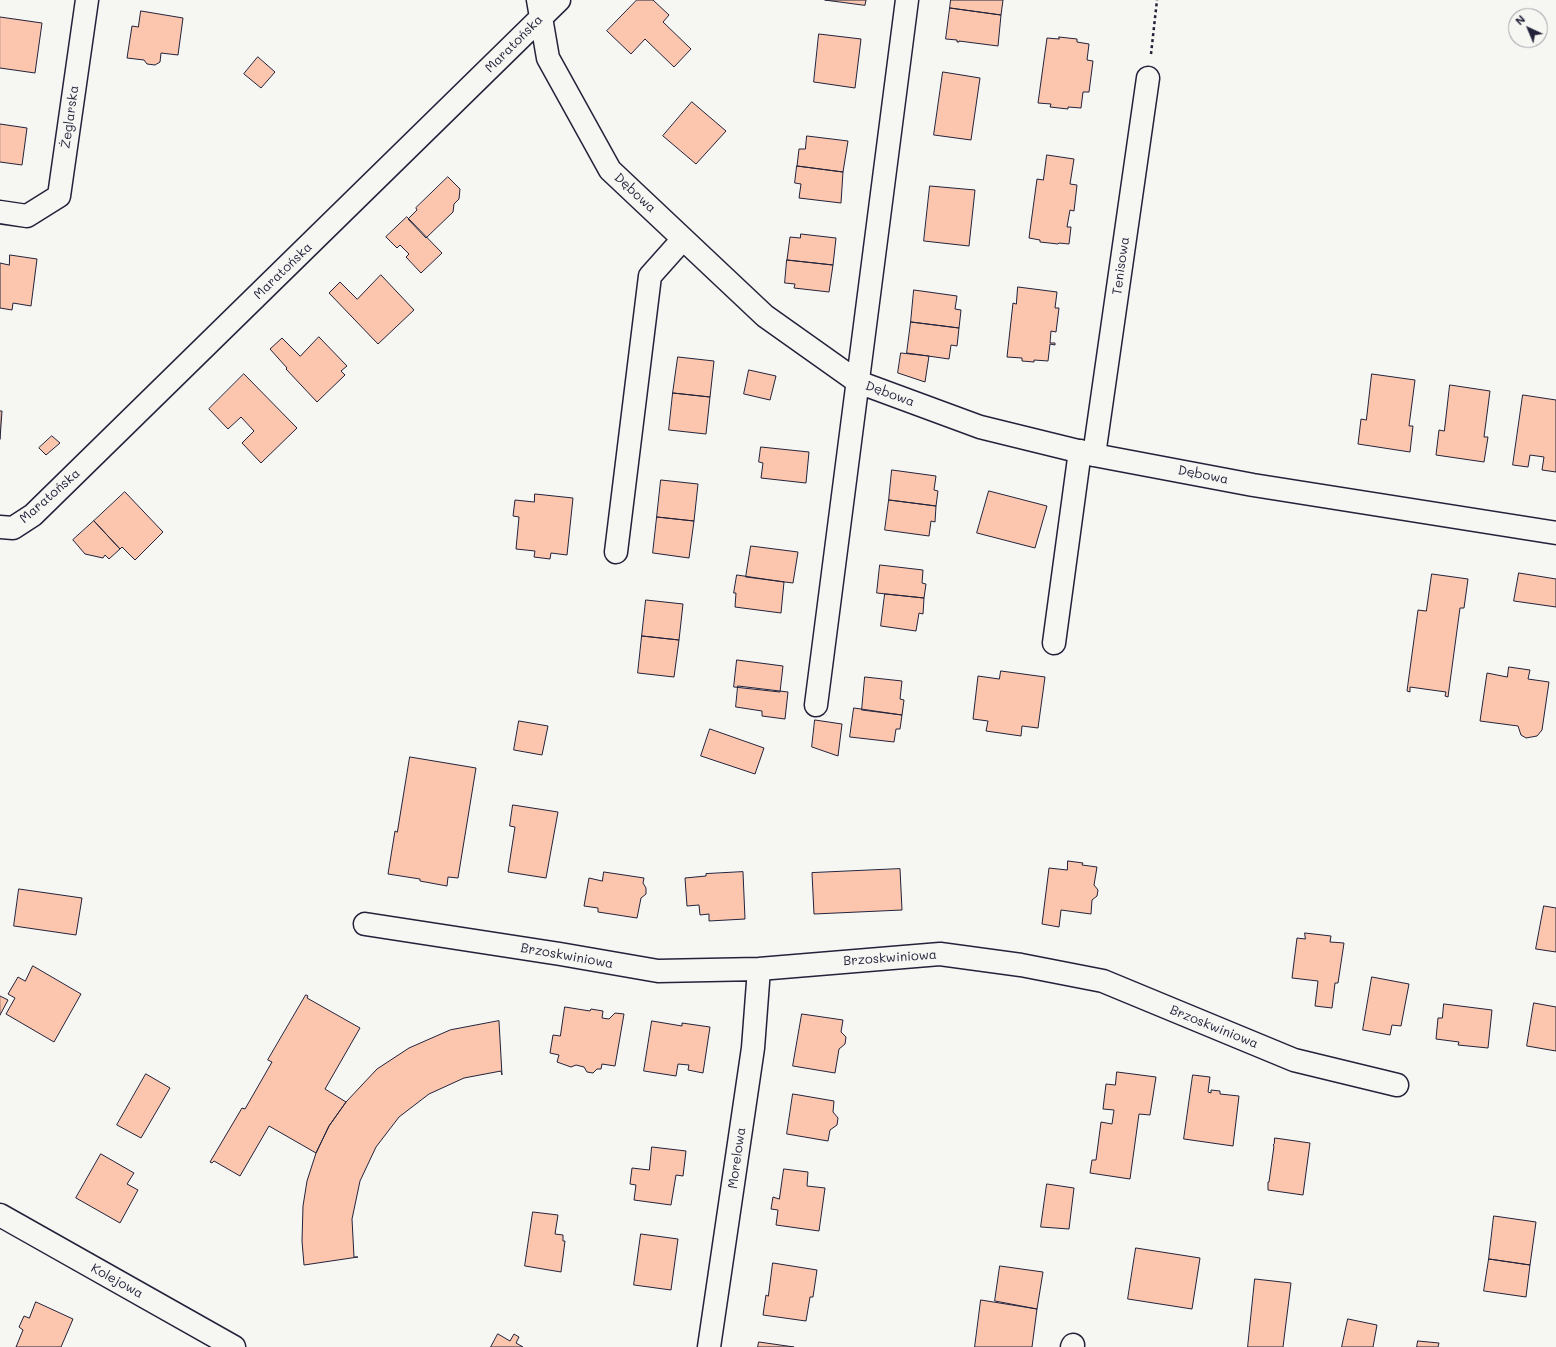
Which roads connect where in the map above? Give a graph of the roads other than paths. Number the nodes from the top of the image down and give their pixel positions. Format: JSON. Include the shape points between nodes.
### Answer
{"nodes":[{"id":1,"x":87,"y":0,"type":"edge"},
{"id":2,"x":559,"y":0,"type":"edge"},
{"id":3,"x":907,"y":0,"type":"edge"},
{"id":4,"x":539,"y":9,"type":"edge"},
{"id":5,"x":1148,"y":78,"type":"road end"},
{"id":6,"x":0,"y":212,"type":"edge"},
{"id":7,"x":683,"y":239,"type":"junction"},
{"id":8,"x":858,"y":382,"type":"junction"},
{"id":9,"x":1087,"y":453,"type":"junction"},
{"id":10,"x":0,"y":527,"type":"edge"},
{"id":11,"x":1556,"y":533,"type":"edge"},
{"id":12,"x":616,"y":552,"type":"dead end"},
{"id":13,"x":1054,"y":642,"type":"dead end"},
{"id":14,"x":816,"y":705,"type":"dead end"},
{"id":15,"x":365,"y":924,"type":"dead end"},
{"id":16,"x":759,"y":969,"type":"junction"},
{"id":17,"x":1397,"y":1085,"type":"dead end"},
{"id":18,"x":0,"y":1215,"type":"edge"},
{"id":19,"x":234,"y":1347,"type":"edge"},
{"id":20,"x":709,"y":1347,"type":"edge"}],
"edges":[{"from":1,"to":6,"type":"street","name":"Żeglarska","via":[[59,196],[27,216]]},
{"from":2,"to":4,"type":"street","name":"Maratońska"},
{"from":3,"to":8,"type":"street","name":"Dębowa"},
{"from":4,"to":7,"type":"street","name":"Dębowa","via":[[548,58],[610,170]]},
{"from":4,"to":10,"type":"street","name":"Maratońska","via":[[33,515],[13,528]]},
{"from":5,"to":9,"type":"street","name":"Tenisowa"},
{"from":7,"to":8,"type":"street","name":"Dębowa","via":[[764,316]]},
{"from":7,"to":12,"type":"street","via":[[650,276]]},
{"from":8,"to":9,"type":"street","name":"Dębowa","via":[[980,427]]},
{"from":8,"to":14,"type":"street","name":"Dębowa"},
{"from":9,"to":11,"type":"street","name":"Dębowa","via":[[1253,485]]},
{"from":9,"to":13,"type":"street","name":"Tenisowa"},
{"from":15,"to":16,"type":"street","name":"Brzoskwiniowa","via":[[658,971]]},
{"from":16,"to":17,"type":"street","name":"Brzoskwiniowa","via":[[940,954],[1021,965],[1103,981],[1294,1060]]},
{"from":16,"to":20,"type":"street","name":"Morelowa","via":[[753,1048]]},
{"from":18,"to":19,"type":"street","name":"Kolejowa"}]}
